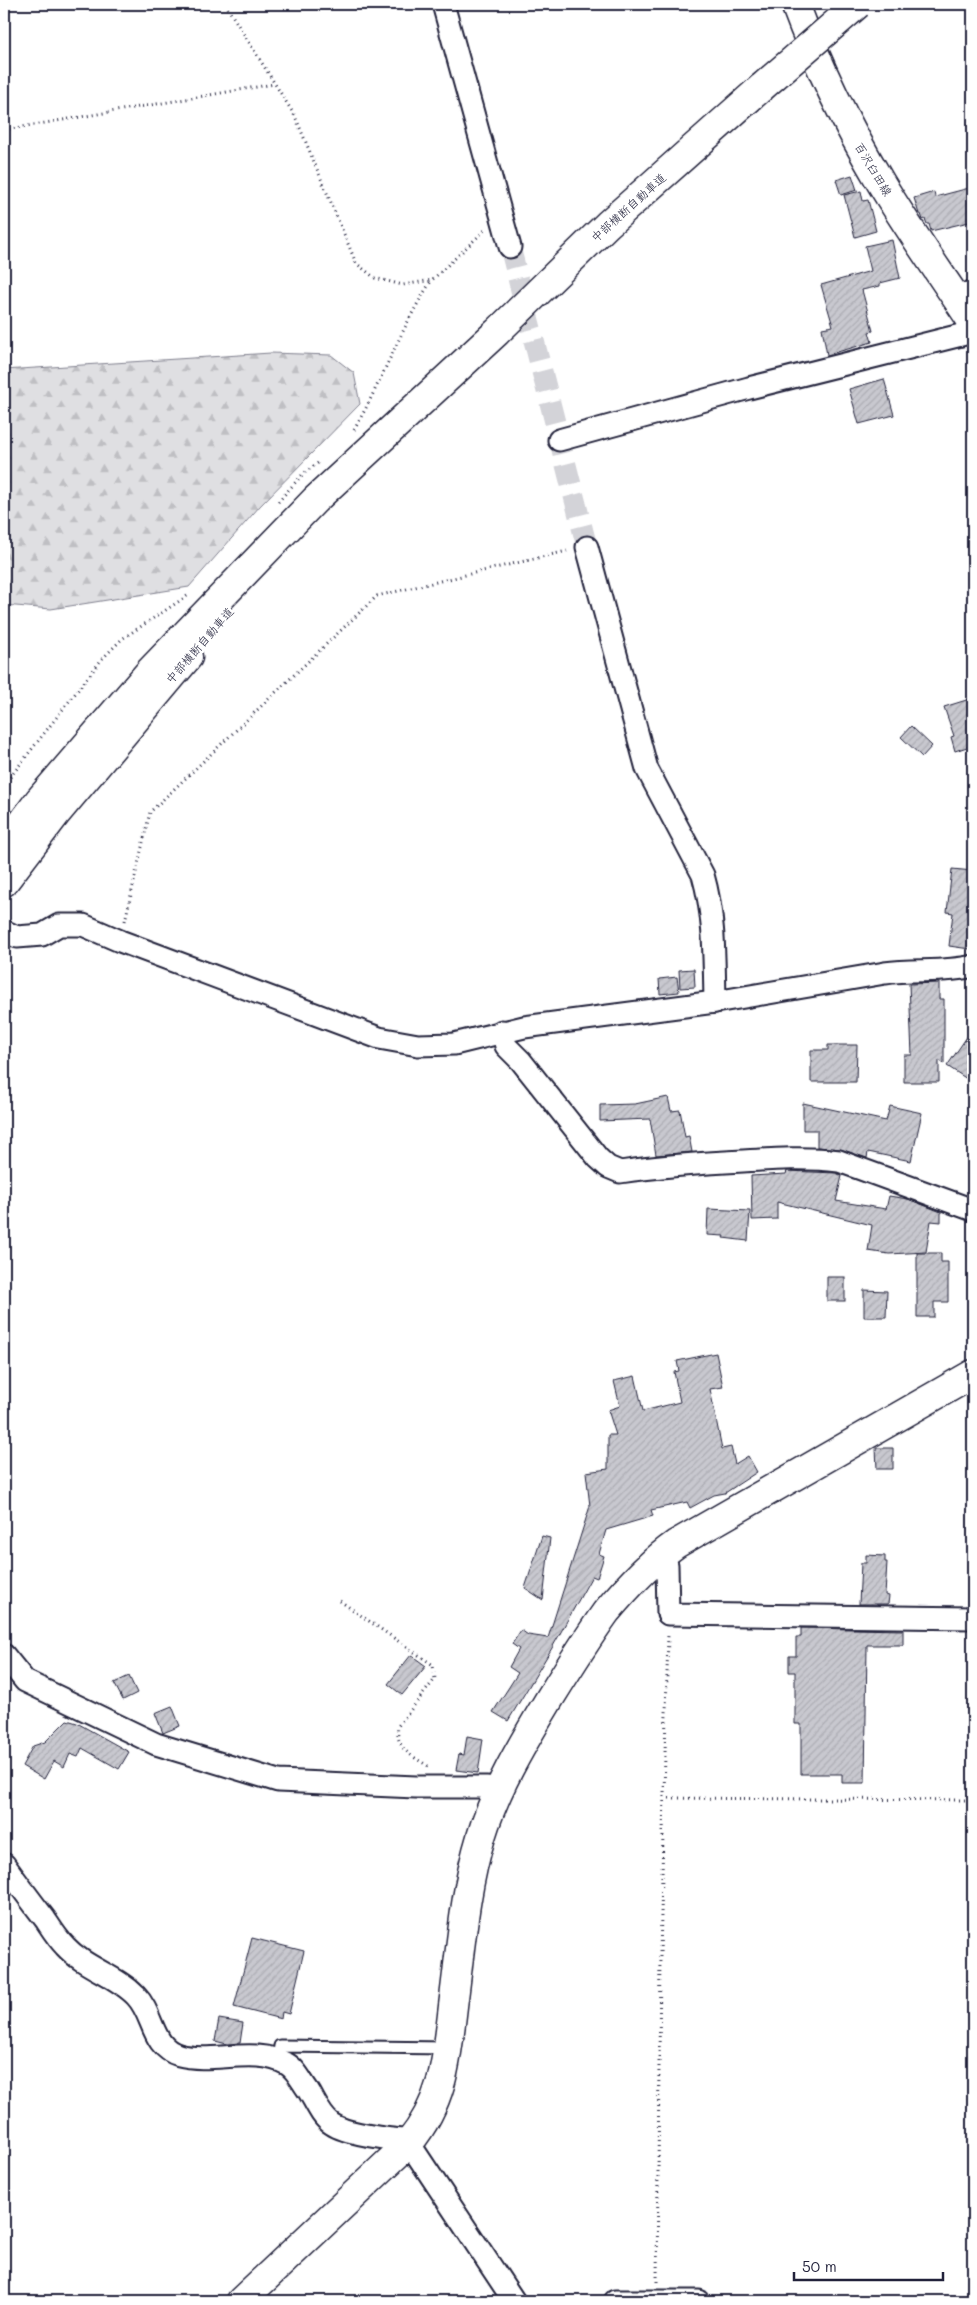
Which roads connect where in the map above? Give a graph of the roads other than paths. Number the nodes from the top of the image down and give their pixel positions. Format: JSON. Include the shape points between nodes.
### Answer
{"nodes":[{"id":1,"x":443,"y":4,"type":"edge"},
{"id":2,"x":795,"y":4,"type":"edge"},
{"id":3,"x":858,"y":4,"type":"edge"},
{"id":4,"x":510,"y":247,"type":"tunnel mouth"},
{"id":5,"x":966,"y":296,"type":"edge"},
{"id":6,"x":973,"y":323,"type":"edge"},
{"id":7,"x":973,"y":332,"type":"edge"},
{"id":8,"x":404,"y":416,"type":"junction"},
{"id":9,"x":559,"y":440,"type":"dead end"},
{"id":10,"x":586,"y":547,"type":"tunnel mouth"},
{"id":11,"x":4,"y":846,"type":"edge"},
{"id":12,"x":4,"y":882,"type":"edge"},
{"id":13,"x":4,"y":931,"type":"edge"},
{"id":14,"x":973,"y":966,"type":"edge"},
{"id":15,"x":715,"y":1002,"type":"junction"},
{"id":16,"x":502,"y":1032,"type":"junction"},
{"id":17,"x":973,"y":1210,"type":"edge"},
{"id":18,"x":973,"y":1374,"type":"edge"},
{"id":19,"x":663,"y":1553,"type":"junction"},
{"id":20,"x":973,"y":1618,"type":"edge"},
{"id":21,"x":4,"y":1656,"type":"edge"},
{"id":22,"x":499,"y":1790,"type":"junction"},
{"id":23,"x":4,"y":1864,"type":"edge"},
{"id":24,"x":448,"y":2048,"type":"junction"},
{"id":25,"x":278,"y":2059,"type":"junction"},
{"id":26,"x":409,"y":2143,"type":"junction"},
{"id":27,"x":657,"y":2300,"type":"edge"},
{"id":28,"x":241,"y":2301,"type":"edge"},
{"id":29,"x":514,"y":2301,"type":"edge"},
{"id":30,"x":616,"y":2301,"type":"edge"},
{"id":31,"x":699,"y":2301,"type":"edge"}],
"edges":[{"from":1,"to":4,"type":"street"},
{"from":2,"to":5,"type":"main road","name":"百沢臼田線","via":[[816,56],[881,184]]},
{"from":3,"to":8,"type":"main road","name":"中部横断自動車道","bridge":true,"via":[[608,224],[497,332]]},
{"from":5,"to":6,"type":"main road","name":"百沢臼田線"},
{"from":7,"to":9,"type":"street"},
{"from":8,"to":11,"type":"main road","name":"中部横断自動車道","via":[[315,500],[150,671]]},
{"from":8,"to":12,"type":"main road","name":"中部横断自動車道","via":[[166,683],[56,814]]},
{"from":10,"to":15,"type":"street","via":[[647,769],[703,875],[714,933]]},
{"from":13,"to":16,"type":"street","via":[[17,937],[42,935],[59,925],[83,925],[379,1038],[418,1045],[454,1044]]},
{"from":14,"to":15,"type":"street","via":[[904,970]]},
{"from":15,"to":16,"type":"street"},
{"from":16,"to":17,"type":"street","via":[[506,1046],[598,1158],[620,1172],[710,1163],[825,1159],[839,1161]]},
{"from":18,"to":19,"type":"main road"},
{"from":19,"to":20,"type":"street","via":[[667,1565],[668,1614]]},
{"from":19,"to":22,"type":"main road","via":[[622,1592],[588,1637],[520,1748]]},
{"from":21,"to":22,"type":"street","via":[[25,1681],[156,1744],[278,1780]]},
{"from":22,"to":24,"type":"main road","via":[[481,1837],[469,1890]]},
{"from":23,"to":25,"type":"street","via":[[65,1946],[137,1996],[164,2047],[193,2057],[262,2056]]},
{"from":24,"to":25,"type":"lane","via":[[280,2046]]},
{"from":24,"to":26,"type":"main road","via":[[440,2090],[430,2114]]},
{"from":25,"to":26,"type":"street","via":[[290,2065],[332,2124]]},
{"from":26,"to":28,"type":"main road"},
{"from":26,"to":29,"type":"street"},
{"from":27,"to":30,"type":"street"},
{"from":27,"to":31,"type":"street"}]}
